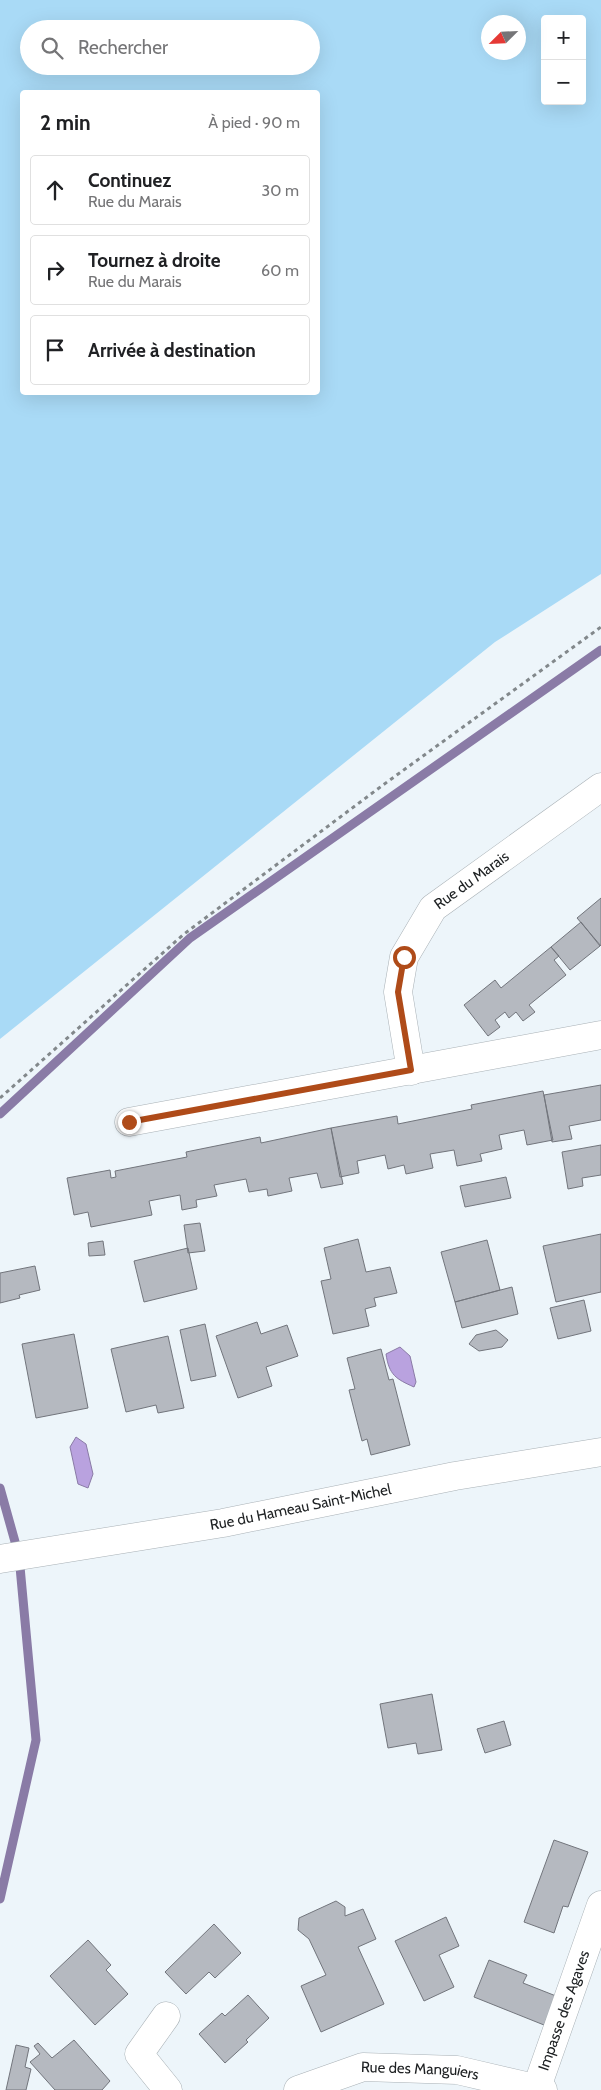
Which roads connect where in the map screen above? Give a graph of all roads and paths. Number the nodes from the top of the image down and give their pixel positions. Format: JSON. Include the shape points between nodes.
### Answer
{"nodes":[{"id":1,"x":601,"y":627,"type":"edge"},
{"id":2,"x":601,"y":787,"type":"edge"},
{"id":3,"x":601,"y":1035,"type":"edge"},
{"id":4,"x":411,"y":1070,"type":"junction"},
{"id":5,"x":0,"y":1098,"type":"edge"},
{"id":6,"x":129,"y":1122,"type":"dead end"},
{"id":7,"x":601,"y":1452,"type":"edge"},
{"id":8,"x":0,"y":1559,"type":"edge"},
{"id":9,"x":601,"y":1905,"type":"edge"},
{"id":10,"x":166,"y":2016,"type":"dead end"},
{"id":11,"x":540,"y":2089,"type":"edge"},
{"id":12,"x":168,"y":2090,"type":"edge"},
{"id":13,"x":298,"y":2090,"type":"edge"}],
"edges":[{"from":1,"to":5,"type":"path","via":[[184,934]]},
{"from":2,"to":4,"type":"street","name":"Rue du Marais","via":[[433,908],[404,957],[398,992]]},
{"from":3,"to":4,"type":"street"},
{"from":4,"to":6,"type":"street"},
{"from":7,"to":8,"type":"street","name":"Rue du Hameau Saint-Michel","via":[[455,1476],[223,1523]]},
{"from":9,"to":11,"type":"street","name":"Impasse des Agaves"},
{"from":10,"to":12,"type":"street","via":[[139,2054]]},
{"from":11,"to":13,"type":"street","name":"Rue des Manguiers","via":[[457,2070],[363,2067]]}]}
